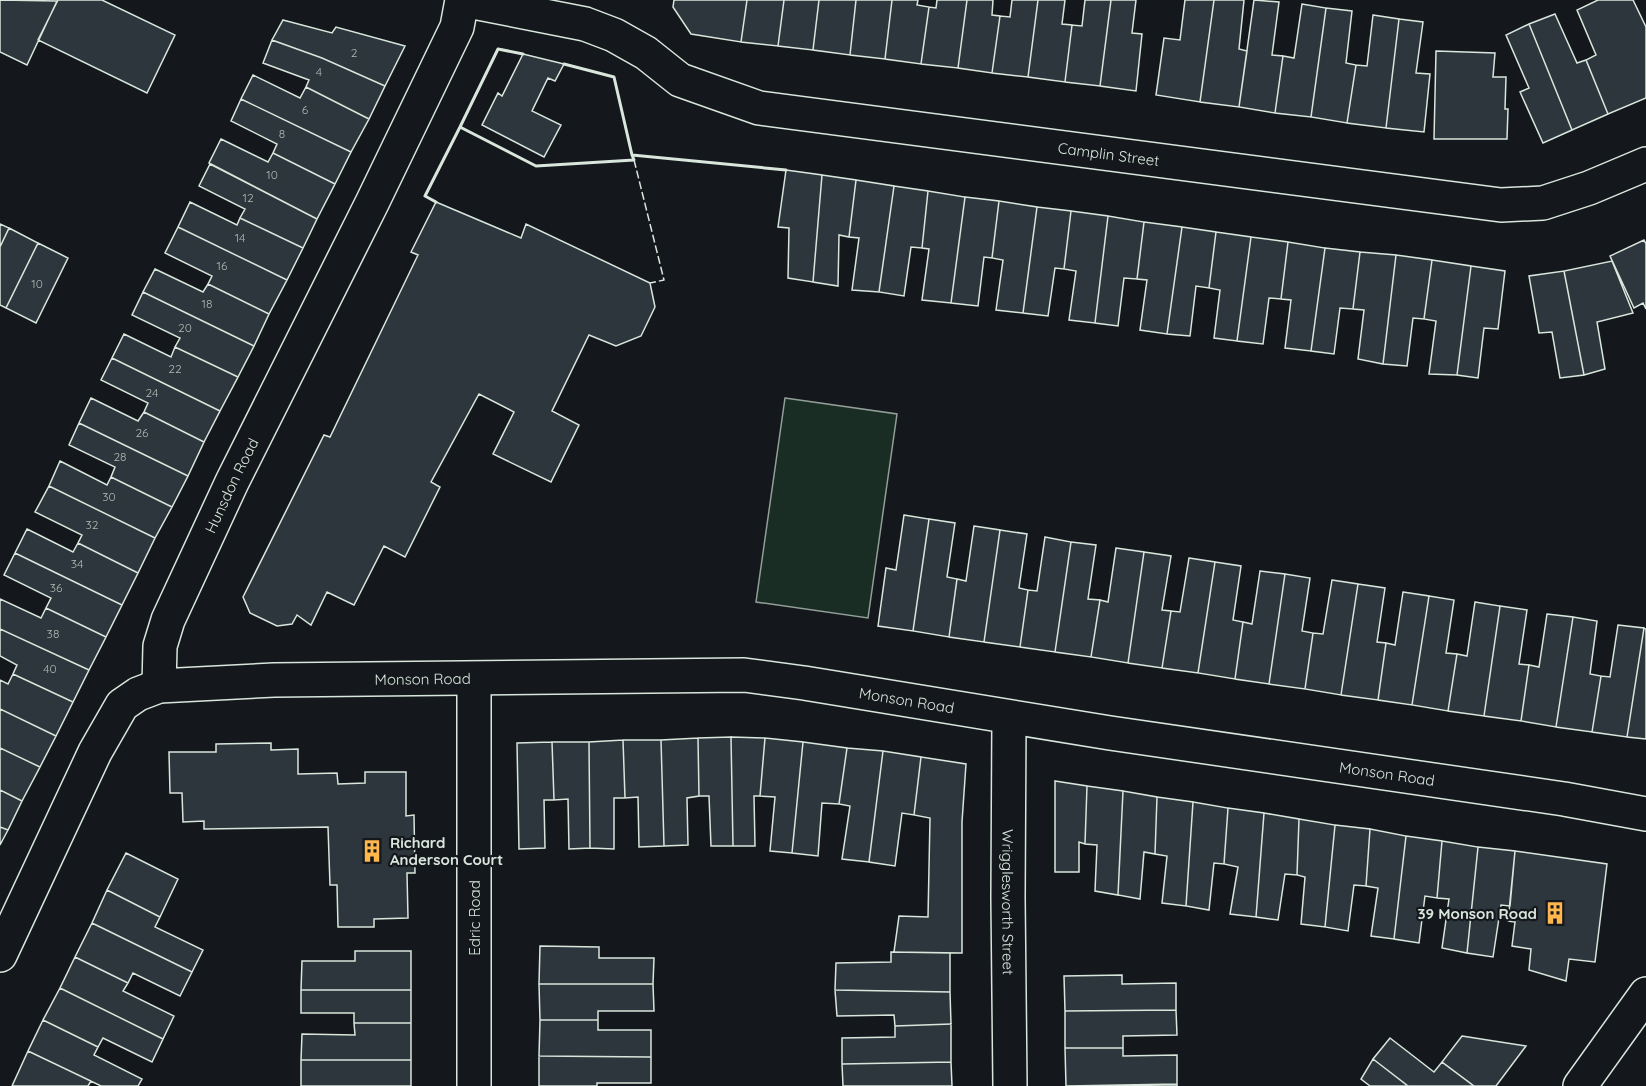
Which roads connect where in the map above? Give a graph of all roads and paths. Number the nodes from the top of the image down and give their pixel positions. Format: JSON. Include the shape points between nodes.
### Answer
{"nodes":[{"id":1,"x":463,"y":0,"type":"edge"},
{"id":2,"x":590,"y":12,"type":"edge"},
{"id":3,"x":1646,"y":164,"type":"edge"},
{"id":4,"x":474,"y":679,"type":"junction"},
{"id":5,"x":159,"y":687,"type":"junction"},
{"id":6,"x":1009,"y":718,"type":"junction"},
{"id":7,"x":1646,"y":814,"type":"edge"},
{"id":8,"x":0,"y":955,"type":"edge"},
{"id":9,"x":1646,"y":994,"type":"edge"},
{"id":10,"x":474,"y":1086,"type":"edge"},
{"id":11,"x":1010,"y":1086,"type":"edge"},
{"id":12,"x":1580,"y":1086,"type":"edge"}],
"edges":[{"from":1,"to":2,"type":"street","name":"Camplin Street"},
{"from":1,"to":5,"type":"street","name":"Hunsdon Road","via":[[452,37],[168,620],[160,646]]},
{"from":2,"to":3,"type":"street","name":"Camplin Street","via":[[614,35],[646,53],[680,80],[759,108],[1501,205],[1543,202]]},
{"from":4,"to":5,"type":"street","name":"Monson Road","via":[[274,680]]},
{"from":4,"to":6,"type":"street","name":"Monson Road","via":[[744,675]]},
{"from":4,"to":10,"type":"street","name":"Edric Road"},
{"from":5,"to":8,"type":"street","via":[[122,705],[95,752]]},
{"from":6,"to":7,"type":"street","name":"Monson Road"},
{"from":6,"to":11,"type":"street","name":"Wrigglesworth Street"},
{"from":9,"to":12,"type":"street"}]}
